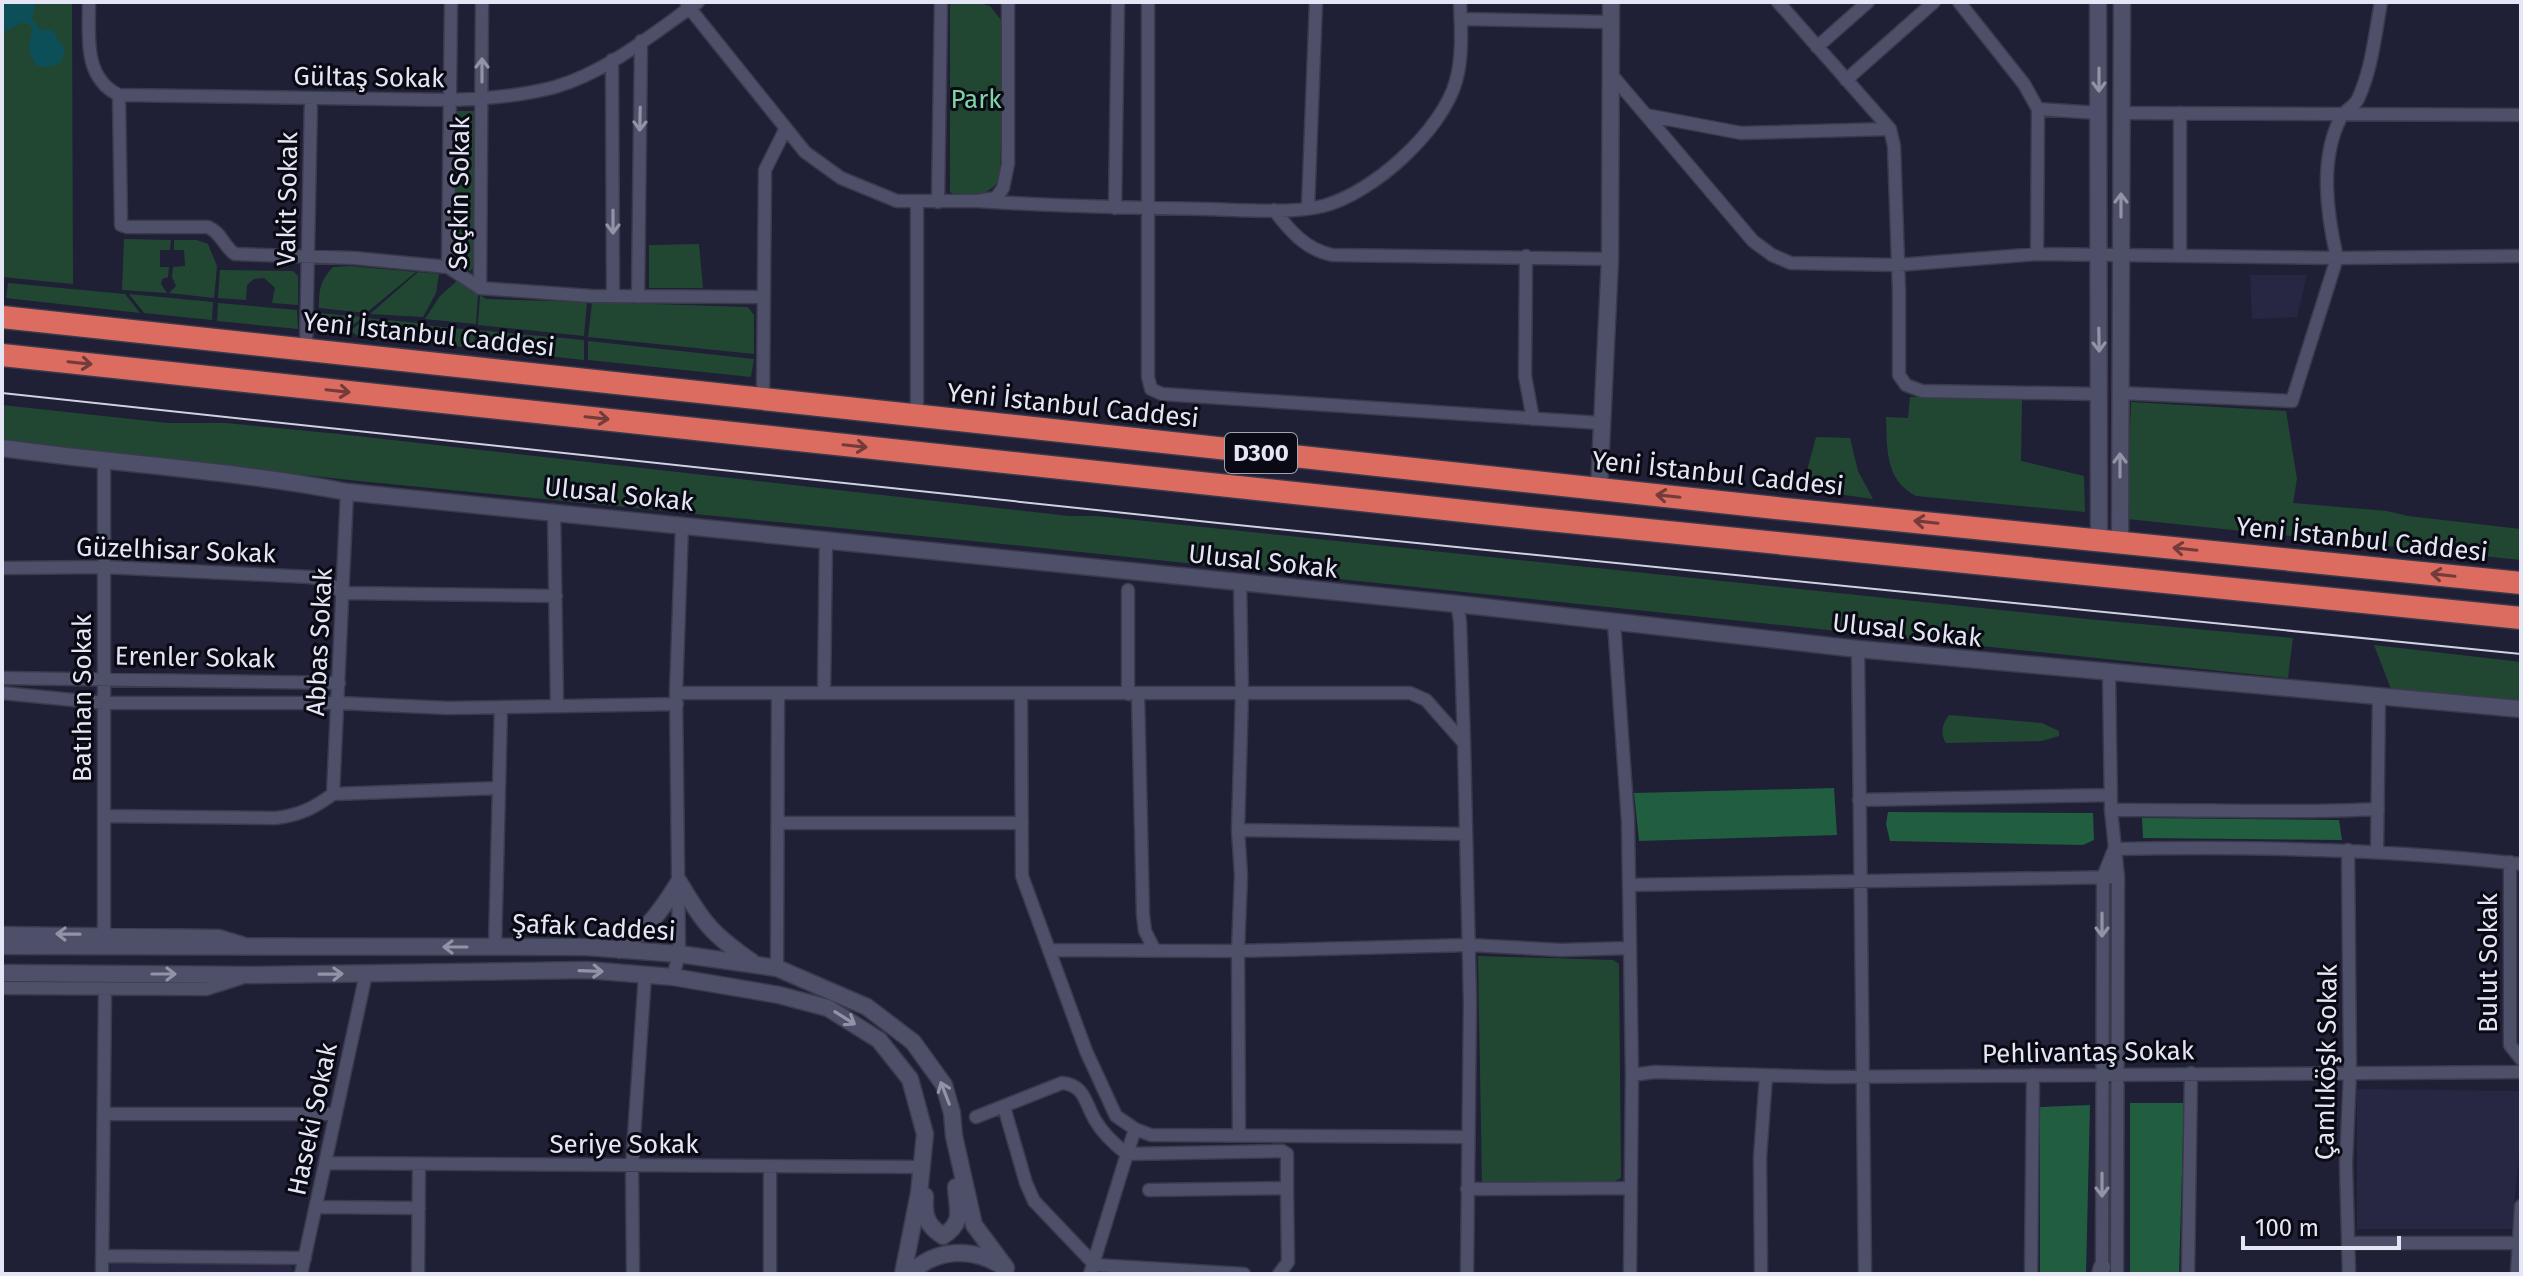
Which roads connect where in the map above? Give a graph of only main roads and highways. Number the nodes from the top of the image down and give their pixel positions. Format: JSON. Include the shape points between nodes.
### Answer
{"nodes":[{"id":1,"x":2,"y":317,"type":"edge"},
{"id":2,"x":2,"y":355,"type":"edge"},
{"id":3,"x":2521,"y":583,"type":"edge"},
{"id":4,"x":2521,"y":618,"type":"edge"}],
"edges":[{"from":3,"to":1,"type":"highway","name":"Yeni İstanbul Caddesi","number":"D300","one_way":true},
{"from":2,"to":4,"type":"highway","number":"D300","one_way":true}]}
